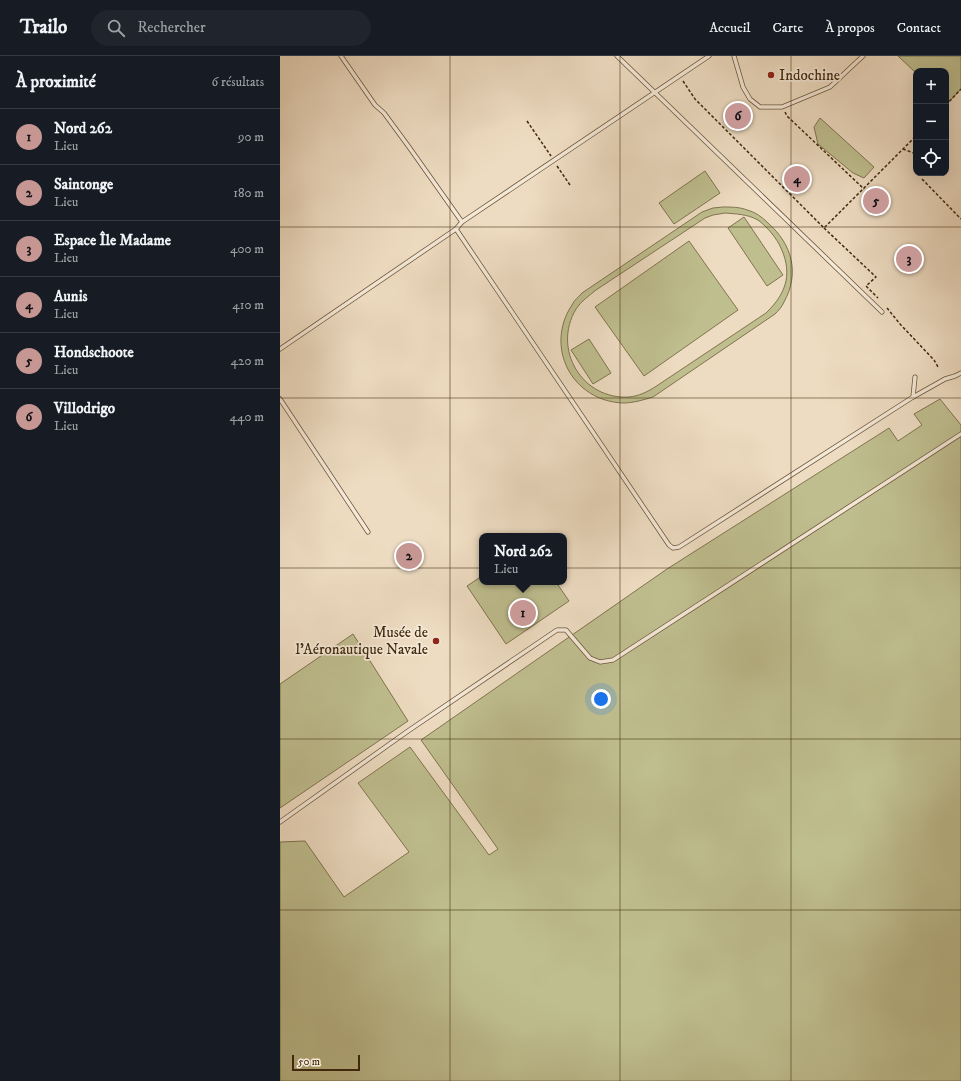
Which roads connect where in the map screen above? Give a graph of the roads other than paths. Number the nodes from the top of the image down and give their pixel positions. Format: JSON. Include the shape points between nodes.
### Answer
{"nodes":[{"id":1,"x":341,"y":56,"type":"edge"},
{"id":2,"x":617,"y":56,"type":"edge"},
{"id":3,"x":709,"y":56,"type":"edge"},
{"id":4,"x":734,"y":56,"type":"edge"},
{"id":5,"x":862,"y":56,"type":"edge"},
{"id":6,"x":655,"y":92,"type":"junction"},
{"id":7,"x":462,"y":222,"type":"junction"},
{"id":8,"x":456,"y":229,"type":"junction"},
{"id":9,"x":882,"y":312,"type":"dead end"},
{"id":10,"x":280,"y":349,"type":"edge"},
{"id":11,"x":961,"y":373,"type":"edge"},
{"id":12,"x":915,"y":377,"type":"dead end"},
{"id":13,"x":913,"y":397,"type":"junction"},
{"id":14,"x":280,"y":399,"type":"edge"},
{"id":15,"x":961,"y":434,"type":"edge"},
{"id":16,"x":368,"y":532,"type":"dead end"},
{"id":17,"x":280,"y":822,"type":"edge"}],
"edges":[{"from":1,"to":7,"type":"lane","via":[[375,105],[412,150]]},
{"from":2,"to":6,"type":"lane"},
{"from":3,"to":6,"type":"lane"},
{"from":4,"to":5,"type":"lane","via":[[743,87],[750,99],[760,107],[782,107],[830,87]]},
{"from":6,"to":7,"type":"lane"},
{"from":6,"to":9,"type":"lane"},
{"from":7,"to":8,"type":"lane"},
{"from":8,"to":10,"type":"lane"},
{"from":8,"to":13,"type":"lane","via":[[673,548],[680,547]]},
{"from":11,"to":13,"type":"lane"},
{"from":12,"to":13,"type":"lane"},
{"from":14,"to":16,"type":"lane"},
{"from":15,"to":17,"type":"lane","via":[[613,660],[600,662],[590,658],[566,630],[557,630]]}]}
